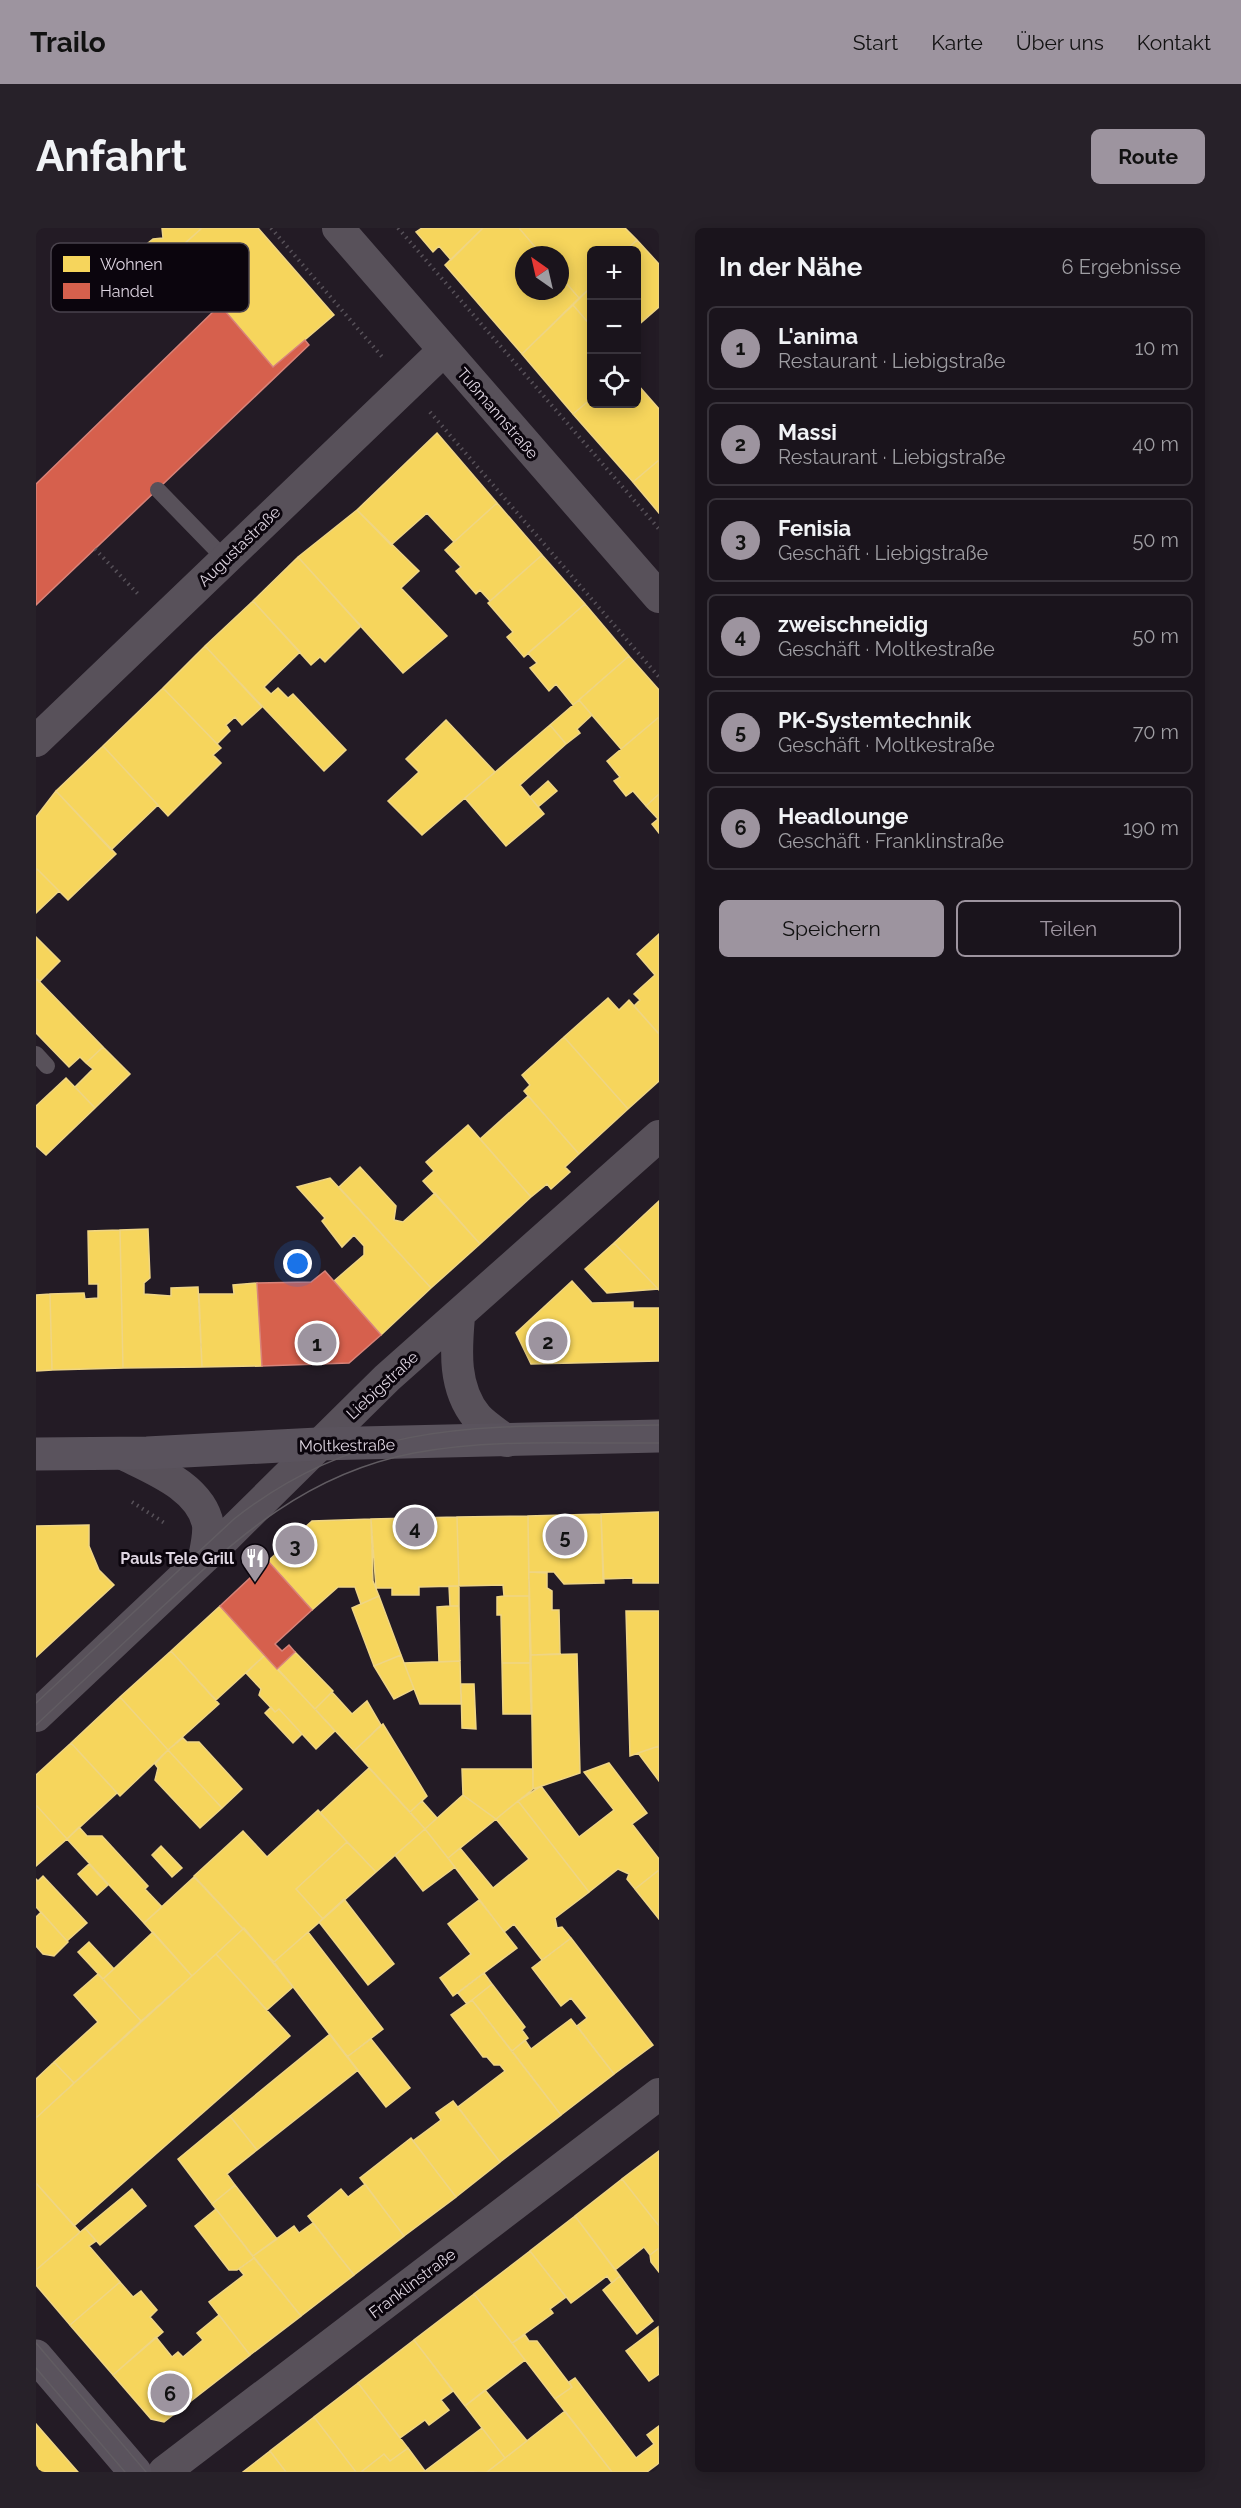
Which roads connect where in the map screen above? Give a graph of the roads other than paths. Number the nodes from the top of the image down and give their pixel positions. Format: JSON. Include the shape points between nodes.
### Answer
{"nodes":[{"id":1,"x":338,"y":228,"type":"edge"},
{"id":2,"x":444,"y":351,"type":"junction"},
{"id":3,"x":158,"y":489,"type":"dead end"},
{"id":4,"x":225,"y":559,"type":"junction"},
{"id":5,"x":659,"y":597,"type":"edge"},
{"id":6,"x":36,"y":741,"type":"edge"},
{"id":7,"x":659,"y":1136,"type":"edge"},
{"id":8,"x":459,"y":1316,"type":"junction"},
{"id":9,"x":659,"y":1436,"type":"edge"},
{"id":10,"x":507,"y":1441,"type":"junction"},
{"id":11,"x":318,"y":1444,"type":"junction"},
{"id":12,"x":36,"y":1454,"type":"edge"},
{"id":13,"x":123,"y":1454,"type":"junction"},
{"id":14,"x":204,"y":1558,"type":"junction"},
{"id":15,"x":36,"y":1716,"type":"edge"},
{"id":16,"x":659,"y":2094,"type":"edge"},
{"id":17,"x":36,"y":2356,"type":"edge"},
{"id":18,"x":135,"y":2472,"type":"edge"},
{"id":19,"x":164,"y":2472,"type":"edge"}],
"edges":[{"from":1,"to":2,"type":"street","name":"Tußmannstraße"},
{"from":2,"to":4,"type":"street","name":"Augustastraße"},
{"from":2,"to":5,"type":"street","name":"Tußmannstraße"},
{"from":3,"to":4,"type":"lane"},
{"from":4,"to":6,"type":"street","name":"Augustastraße"},
{"from":7,"to":8,"type":"street","name":"Liebigstraße"},
{"from":8,"to":10,"type":"street","via":[[456,1354],[463,1391],[477,1417]]},
{"from":8,"to":11,"type":"street","name":"Liebigstraße"},
{"from":9,"to":10,"type":"street","name":"Moltkestraße"},
{"from":10,"to":11,"type":"street","name":"Moltkestraße"},
{"from":11,"to":13,"type":"street","name":"Moltkestraße"},
{"from":11,"to":14,"type":"street","name":"Liebigstraße"},
{"from":12,"to":13,"type":"street","name":"Moltkestraße"},
{"from":13,"to":14,"type":"street","via":[[179,1484],[196,1502],[208,1524]]},
{"from":14,"to":15,"type":"street","name":"Liebigstraße"},
{"from":16,"to":19,"type":"street","name":"Franklinstraße"},
{"from":17,"to":18,"type":"street"}]}
